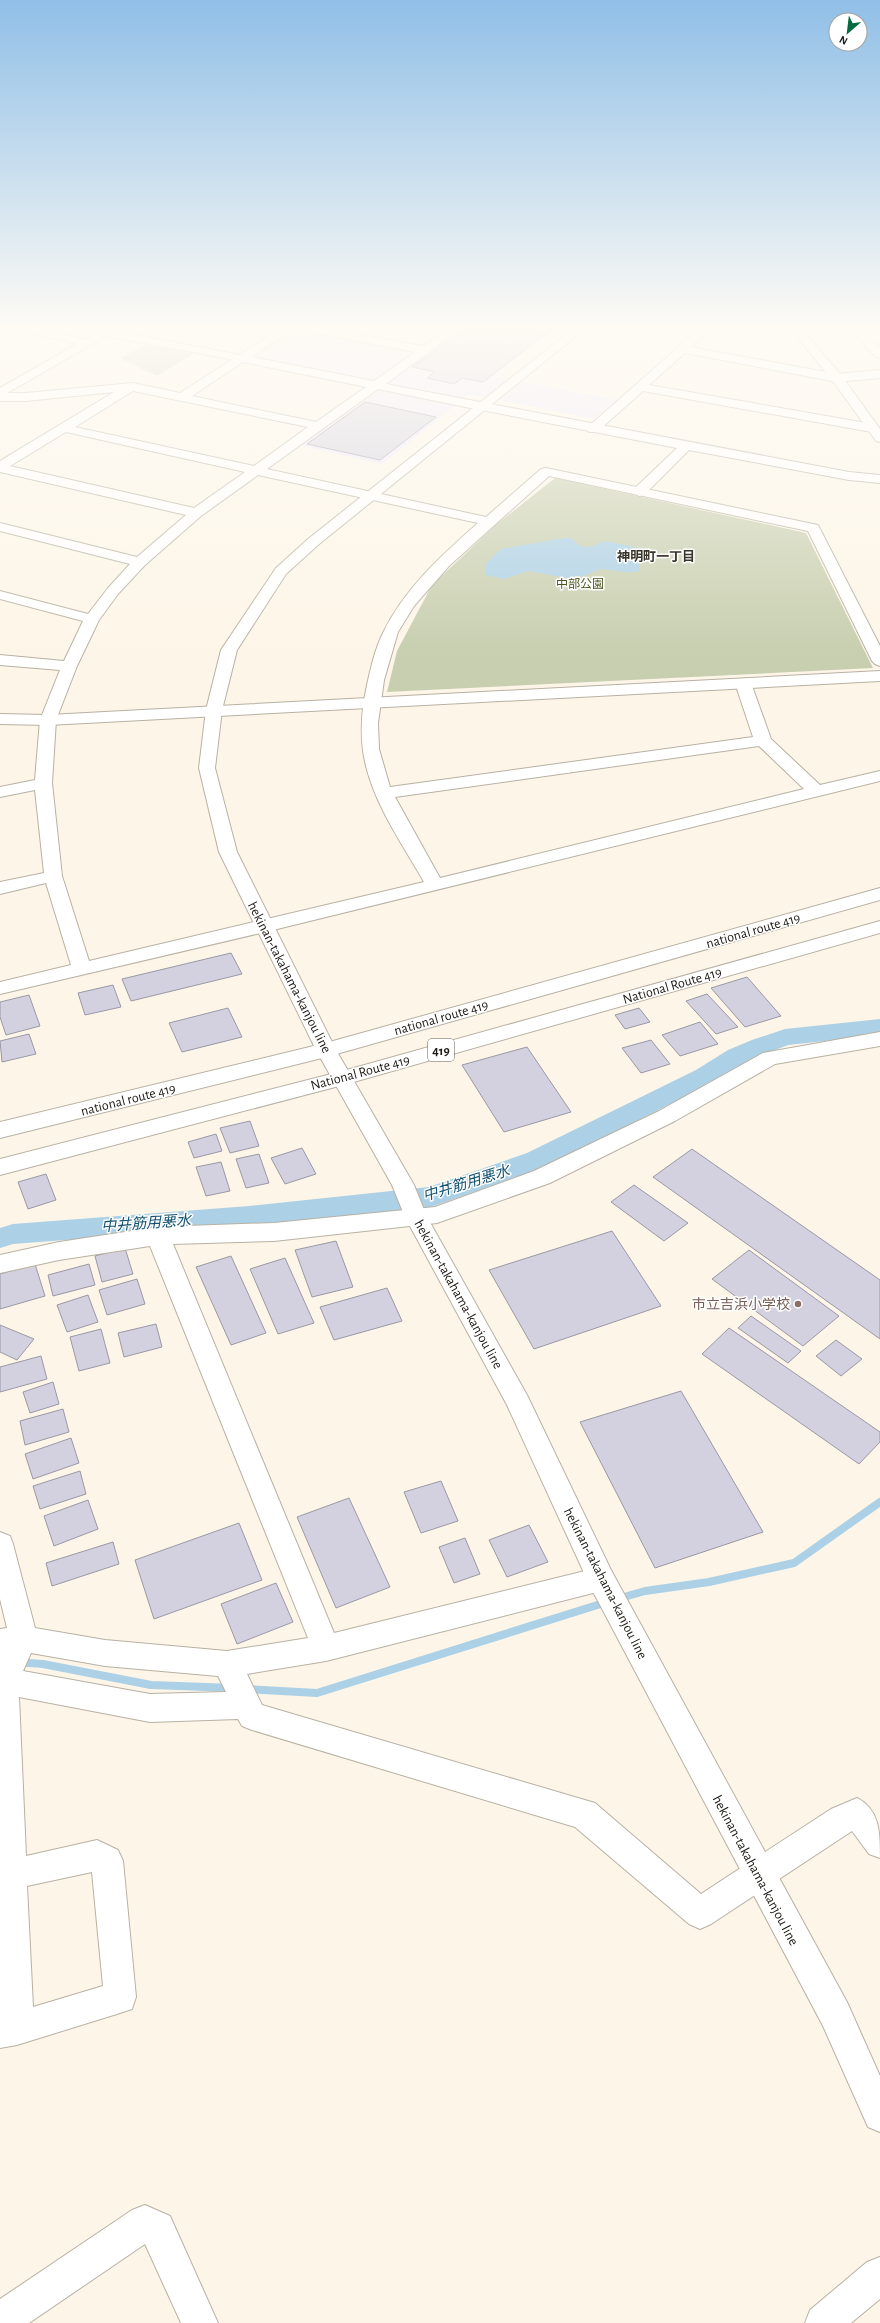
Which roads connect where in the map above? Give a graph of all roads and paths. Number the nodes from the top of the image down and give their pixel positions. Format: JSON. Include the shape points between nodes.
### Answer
{"nodes":[{"id":1,"x":51,"y":436,"type":"edge"},
{"id":2,"x":104,"y":436,"type":"edge"},
{"id":3,"x":304,"y":436,"type":"edge"},
{"id":4,"x":444,"y":436,"type":"edge"},
{"id":5,"x":636,"y":436,"type":"edge"},
{"id":6,"x":686,"y":446,"type":"junction"},
{"id":7,"x":0,"y":468,"type":"edge"},
{"id":8,"x":257,"y":469,"type":"junction"},
{"id":9,"x":880,"y":479,"type":"edge"},
{"id":10,"x":639,"y":492,"type":"junction"},
{"id":11,"x":372,"y":496,"type":"junction"},
{"id":12,"x":196,"y":513,"type":"junction"},
{"id":13,"x":490,"y":522,"type":"junction"},
{"id":14,"x":0,"y":528,"type":"edge"},
{"id":15,"x":140,"y":562,"type":"junction"},
{"id":16,"x":0,"y":595,"type":"edge"},
{"id":17,"x":92,"y":619,"type":"junction"},
{"id":18,"x":0,"y":660,"type":"edge"},
{"id":19,"x":880,"y":661,"type":"edge"},
{"id":20,"x":69,"y":666,"type":"junction"},
{"id":21,"x":880,"y":676,"type":"edge"},
{"id":22,"x":743,"y":683,"type":"junction"},
{"id":23,"x":371,"y":703,"type":"junction"},
{"id":24,"x":214,"y":710,"type":"junction"},
{"id":25,"x":0,"y":719,"type":"edge"},
{"id":26,"x":48,"y":720,"type":"junction"},
{"id":27,"x":763,"y":741,"type":"junction"},
{"id":28,"x":880,"y":776,"type":"edge"},
{"id":29,"x":43,"y":784,"type":"junction"},
{"id":30,"x":816,"y":791,"type":"junction"},
{"id":31,"x":0,"y":792,"type":"edge"},
{"id":32,"x":384,"y":793,"type":"junction"},
{"id":33,"x":53,"y":876,"type":"junction"},
{"id":34,"x":435,"y":885,"type":"junction"},
{"id":35,"x":0,"y":888,"type":"edge"},
{"id":36,"x":880,"y":894,"type":"edge"},
{"id":37,"x":265,"y":926,"type":"junction"},
{"id":38,"x":880,"y":927,"type":"edge"},
{"id":39,"x":82,"y":968,"type":"junction"},
{"id":40,"x":0,"y":988,"type":"edge"},
{"id":41,"x":880,"y":1039,"type":"edge"},
{"id":42,"x":326,"y":1050,"type":"junction"},
{"id":43,"x":343,"y":1078,"type":"junction"},
{"id":44,"x":0,"y":1130,"type":"edge"},
{"id":45,"x":0,"y":1167,"type":"edge"},
{"id":46,"x":416,"y":1217,"type":"junction"},
{"id":47,"x":158,"y":1236,"type":"junction"},
{"id":48,"x":0,"y":1264,"type":"edge"},
{"id":49,"x":0,"y":1544,"type":"edge"},
{"id":50,"x":602,"y":1581,"type":"junction"},
{"id":51,"x":15,"y":1641,"type":"edge"},
{"id":52,"x":326,"y":1648,"type":"junction"},
{"id":53,"x":228,"y":1666,"type":"junction"},
{"id":54,"x":3,"y":1679,"type":"edge"},
{"id":55,"x":246,"y":1704,"type":"junction"},
{"id":56,"x":880,"y":1842,"type":"edge"},
{"id":57,"x":758,"y":1874,"type":"junction"},
{"id":58,"x":6,"y":1876,"type":"edge"},
{"id":59,"x":8,"y":2030,"type":"edge"},
{"id":60,"x":880,"y":2114,"type":"edge"},
{"id":61,"x":880,"y":2275,"type":"edge"},
{"id":62,"x":0,"y":2322,"type":"edge"},
{"id":63,"x":200,"y":2323,"type":"edge"},
{"id":64,"x":823,"y":2323,"type":"edge"}],
"edges":[{"from":1,"to":7,"type":"main road"},
{"from":2,"to":8,"type":"main road"},
{"from":3,"to":8,"type":"main road"},
{"from":4,"to":11,"type":"main road","name":"hekinan-takahama-kanjou line"},
{"from":5,"to":6,"type":"main road"},
{"from":6,"to":9,"type":"main road","via":[[848,476]]},
{"from":6,"to":10,"type":"main road"},
{"from":7,"to":12,"type":"main road"},
{"from":8,"to":11,"type":"main road"},
{"from":8,"to":12,"type":"main road"},
{"from":10,"to":13,"type":"main road","via":[[546,472]]},
{"from":10,"to":19,"type":"main road","via":[[813,528]]},
{"from":11,"to":13,"type":"main road"},
{"from":11,"to":24,"type":"main road","name":"hekinan-takahama-kanjou line","via":[[313,542],[281,571],[229,650]]},
{"from":12,"to":15,"type":"main road"},
{"from":13,"to":23,"type":"main road","via":[[425,582],[394,626],[385,646]]},
{"from":14,"to":15,"type":"main road"},
{"from":15,"to":17,"type":"main road"},
{"from":16,"to":17,"type":"main road"},
{"from":17,"to":20,"type":"main road"},
{"from":18,"to":20,"type":"main road"},
{"from":20,"to":26,"type":"main road"},
{"from":21,"to":22,"type":"main road"},
{"from":22,"to":23,"type":"main road"},
{"from":22,"to":27,"type":"main road"},
{"from":23,"to":24,"type":"main road"},
{"from":23,"to":32,"type":"main road","via":[[371,749]]},
{"from":24,"to":26,"type":"main road"},
{"from":24,"to":37,"type":"main road","name":"hekinan-takahama-kanjou line","via":[[207,768],[228,852]]},
{"from":25,"to":26,"type":"main road"},
{"from":26,"to":29,"type":"main road"},
{"from":27,"to":30,"type":"main road"},
{"from":27,"to":32,"type":"main road"},
{"from":28,"to":30,"type":"main road"},
{"from":29,"to":31,"type":"main road"},
{"from":29,"to":33,"type":"main road"},
{"from":30,"to":34,"type":"main road"},
{"from":32,"to":34,"type":"main road"},
{"from":33,"to":35,"type":"main road"},
{"from":33,"to":39,"type":"main road"},
{"from":34,"to":37,"type":"main road"},
{"from":36,"to":42,"type":"main road","name":"national route 419","number":"419"},
{"from":37,"to":39,"type":"main road"},
{"from":37,"to":42,"type":"main road","name":"hekinan-takahama-kanjou line"},
{"from":38,"to":43,"type":"main road","name":"National Route 419","number":"419"},
{"from":39,"to":40,"type":"main road"},
{"from":41,"to":46,"type":"main road","via":[[770,1058],[667,1116],[542,1177],[437,1215]]},
{"from":42,"to":43,"type":"main road","name":"hekinan-takahama-kanjou line"},
{"from":42,"to":44,"type":"main road","name":"national route 419","number":"419"},
{"from":43,"to":45,"type":"main road","name":"National Route 419","number":"419"},
{"from":43,"to":46,"type":"main road","name":"hekinan-takahama-kanjou line","via":[[403,1185]]},
{"from":46,"to":47,"type":"main road","via":[[274,1232]]},
{"from":46,"to":50,"type":"main road","name":"hekinan-takahama-kanjou line","via":[[518,1402]]},
{"from":47,"to":48,"type":"main road","via":[[59,1251]]},
{"from":47,"to":52,"type":"main road"},
{"from":49,"to":51,"type":"main road"},
{"from":50,"to":52,"type":"main road"},
{"from":50,"to":57,"type":"main road","name":"hekinan-takahama-kanjou line"},
{"from":51,"to":53,"type":"main road"},
{"from":51,"to":54,"type":"main road"},
{"from":52,"to":53,"type":"main road"},
{"from":53,"to":55,"type":"main road"},
{"from":54,"to":55,"type":"main road","via":[[150,1708]]},
{"from":54,"to":58,"type":"main road"},
{"from":55,"to":57,"type":"main road","via":[[252,1716],[584,1814],[700,1913]]},
{"from":56,"to":57,"type":"main road","via":[[857,1813]]},
{"from":57,"to":60,"type":"main road","name":"hekinan-takahama-kanjou line","via":[[835,2014]]},
{"from":58,"to":59,"type":"main road"},
{"from":58,"to":59,"type":"main road","via":[[97,1855],[107,1861],[120,1997]]},
{"from":61,"to":64,"type":"main road"},
{"from":62,"to":63,"type":"main road","via":[[145,2223],[157,2229]]}]}
